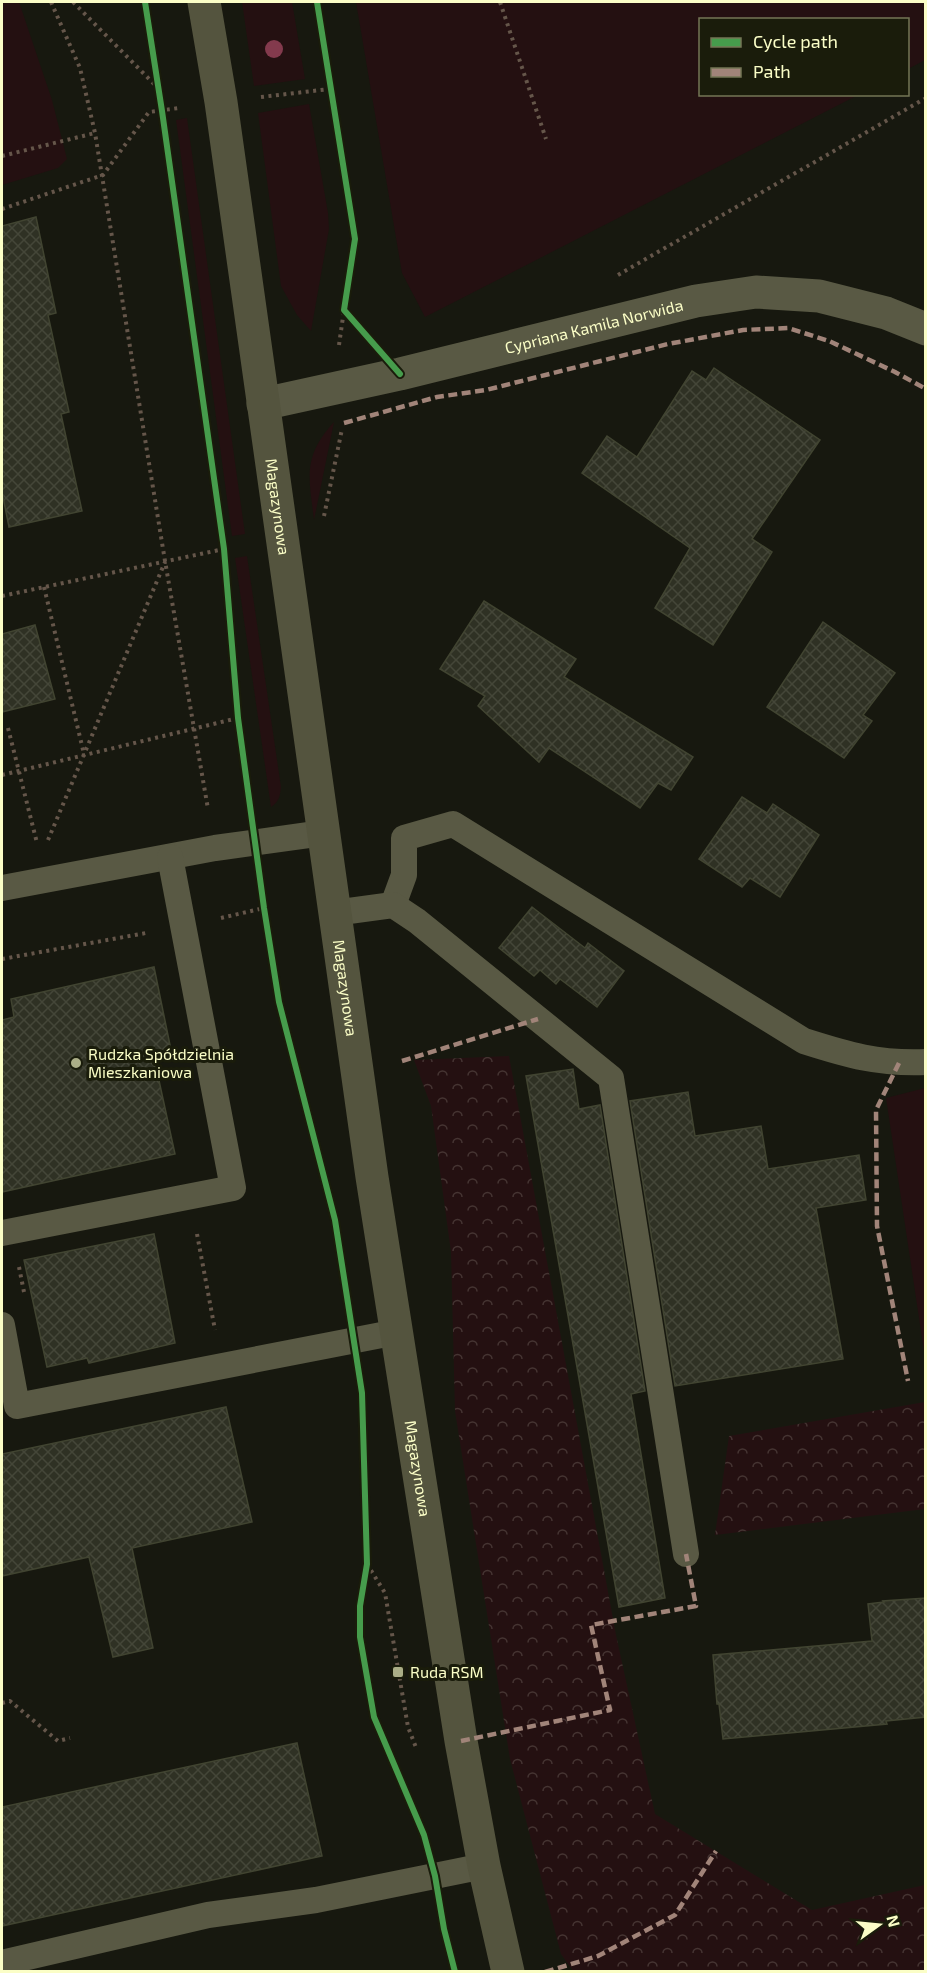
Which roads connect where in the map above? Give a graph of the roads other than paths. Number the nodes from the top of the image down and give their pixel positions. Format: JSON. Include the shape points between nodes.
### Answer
{"nodes":[{"id":1,"x":204,"y":2,"type":"edge"},
{"id":2,"x":926,"y":329,"type":"edge"},
{"id":3,"x":263,"y":404,"type":"junction"},
{"id":4,"x":323,"y":833,"type":"junction"},
{"id":5,"x":170,"y":857,"type":"junction"},
{"id":6,"x":2,"y":888,"type":"edge"},
{"id":7,"x":393,"y":905,"type":"junction"},
{"id":8,"x":334,"y":913,"type":"junction"},
{"id":9,"x":926,"y":1062,"type":"edge"},
{"id":10,"x":7,"y":1232,"type":"edge"},
{"id":11,"x":2,"y":1325,"type":"edge"},
{"id":12,"x":396,"y":1332,"type":"junction"},
{"id":13,"x":686,"y":1554,"type":"dead end"},
{"id":14,"x":484,"y":1866,"type":"junction"},
{"id":15,"x":2,"y":1963,"type":"edge"},
{"id":16,"x":508,"y":1971,"type":"edge"}],
"edges":[{"from":1,"to":3,"type":"street","name":"Magazynowa"},
{"from":2,"to":3,"type":"street","name":"Cypriana Kamila Norwida","via":[[886,313],[819,296],[756,292],[696,301]]},
{"from":3,"to":4,"type":"street","name":"Magazynowa"},
{"from":4,"to":5,"type":"lane"},
{"from":4,"to":8,"type":"street","name":"Magazynowa"},
{"from":5,"to":6,"type":"lane"},
{"from":5,"to":10,"type":"lane","via":[[233,1188]]},
{"from":7,"to":8,"type":"lane"},
{"from":7,"to":9,"type":"lane","via":[[404,875],[404,838],[453,824],[804,1041],[856,1058],[899,1064]]},
{"from":7,"to":13,"type":"lane","via":[[611,1078]]},
{"from":8,"to":12,"type":"street","name":"Magazynowa"},
{"from":11,"to":12,"type":"lane","via":[[17,1406]]},
{"from":12,"to":14,"type":"street","name":"Magazynowa"},
{"from":14,"to":15,"type":"lane","via":[[315,1900],[208,1915]]},
{"from":14,"to":16,"type":"street","name":"Magazynowa"}]}
